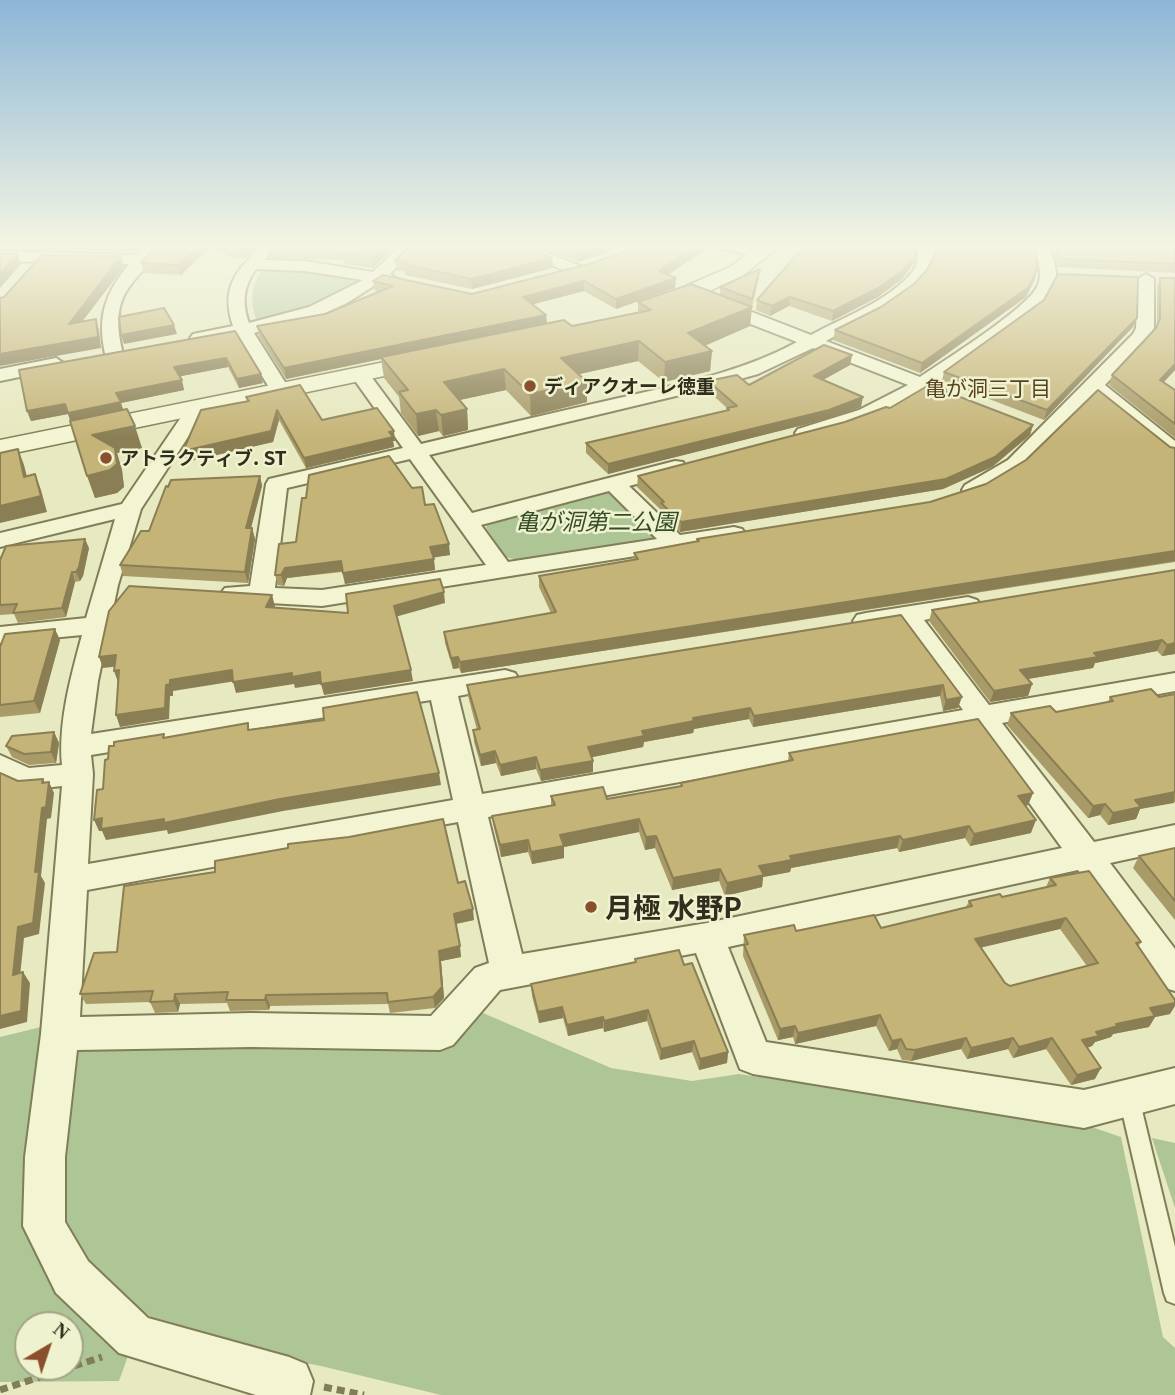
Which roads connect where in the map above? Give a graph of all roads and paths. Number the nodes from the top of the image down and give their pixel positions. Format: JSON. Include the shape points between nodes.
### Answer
{"nodes":[{"id":1,"x":110,"y":309,"type":"edge"},
{"id":2,"x":237,"y":309,"type":"edge"},
{"id":3,"x":321,"y":309,"type":"edge"},
{"id":4,"x":647,"y":309,"type":"edge"},
{"id":5,"x":730,"y":309,"type":"edge"},
{"id":6,"x":871,"y":309,"type":"edge"},
{"id":7,"x":1026,"y":309,"type":"edge"},
{"id":8,"x":1147,"y":309,"type":"edge"},
{"id":9,"x":639,"y":312,"type":"edge"},
{"id":10,"x":244,"y":330,"type":"junction"},
{"id":11,"x":813,"y":341,"type":"junction"},
{"id":12,"x":178,"y":342,"type":"edge"},
{"id":13,"x":114,"y":354,"type":"edge"},
{"id":14,"x":455,"y":355,"type":"edge"},
{"id":15,"x":76,"y":361,"type":"edge"},
{"id":16,"x":0,"y":375,"type":"edge"},
{"id":17,"x":360,"y":375,"type":"junction"},
{"id":18,"x":923,"y":384,"type":"junction"},
{"id":19,"x":1093,"y":385,"type":"junction"},
{"id":20,"x":280,"y":390,"type":"junction"},
{"id":21,"x":948,"y":394,"type":"edge"},
{"id":22,"x":197,"y":408,"type":"junction"},
{"id":23,"x":1024,"y":422,"type":"edge"},
{"id":24,"x":1049,"y":432,"type":"junction"},
{"id":25,"x":785,"y":439,"type":"edge"},
{"id":26,"x":0,"y":448,"type":"edge"},
{"id":27,"x":415,"y":451,"type":"junction"},
{"id":28,"x":1175,"y":451,"type":"edge"},
{"id":29,"x":699,"y":461,"type":"edge"},
{"id":30,"x":614,"y":483,"type":"junction"},
{"id":31,"x":948,"y":498,"type":"edge"},
{"id":32,"x":130,"y":509,"type":"junction"},
{"id":33,"x":468,"y":520,"type":"junction"},
{"id":34,"x":754,"y":531,"type":"edge"},
{"id":35,"x":0,"y":540,"type":"edge"},
{"id":36,"x":674,"y":543,"type":"junction"},
{"id":37,"x":502,"y":570,"type":"junction"},
{"id":38,"x":208,"y":591,"type":"edge"},
{"id":39,"x":261,"y":595,"type":"junction"},
{"id":40,"x":987,"y":602,"type":"edge"},
{"id":41,"x":907,"y":615,"type":"junction"},
{"id":42,"x":96,"y":625,"type":"junction"},
{"id":43,"x":838,"y":626,"type":"edge"},
{"id":44,"x":0,"y":635,"type":"edge"},
{"id":45,"x":524,"y":676,"type":"edge"},
{"id":46,"x":1175,"y":682,"type":"edge"},
{"id":47,"x":442,"y":689,"type":"junction"},
{"id":48,"x":981,"y":718,"type":"junction"},
{"id":49,"x":76,"y":761,"type":"junction"},
{"id":50,"x":0,"y":766,"type":"edge"},
{"id":51,"x":470,"y":809,"type":"junction"},
{"id":52,"x":1175,"y":837,"type":"edge"},
{"id":53,"x":1087,"y":856,"type":"junction"},
{"id":54,"x":69,"y":880,"type":"junction"},
{"id":55,"x":707,"y":937,"type":"junction"},
{"id":56,"x":509,"y":972,"type":"junction"},
{"id":57,"x":1175,"y":976,"type":"edge"},
{"id":58,"x":60,"y":1034,"type":"junction"},
{"id":59,"x":1175,"y":1086,"type":"edge"},
{"id":60,"x":1129,"y":1098,"type":"junction"},
{"id":61,"x":1175,"y":1293,"type":"edge"},
{"id":62,"x":135,"y":1337,"type":"junction"},
{"id":63,"x":287,"y":1388,"type":"edge"},
{"id":64,"x":0,"y":1390,"type":"edge"}],
"edges":[{"from":1,"to":13,"type":"street","via":[[109,339]]},
{"from":2,"to":10,"type":"street"},
{"from":3,"to":10,"type":"street"},
{"from":4,"to":9,"type":"street"},
{"from":5,"to":11,"type":"street"},
{"from":6,"to":11,"type":"street"},
{"from":7,"to":18,"type":"street"},
{"from":8,"to":19,"type":"street","via":[[1141,336]]},
{"from":10,"to":12,"type":"street"},
{"from":10,"to":20,"type":"street"},
{"from":11,"to":18,"type":"street"},
{"from":11,"to":27,"type":"street","via":[[726,378]]},
{"from":14,"to":17,"type":"street"},
{"from":15,"to":16,"type":"street"},
{"from":17,"to":20,"type":"street"},
{"from":17,"to":27,"type":"street"},
{"from":18,"to":21,"type":"street"},
{"from":18,"to":25,"type":"street","via":[[885,407]]},
{"from":19,"to":24,"type":"street"},
{"from":19,"to":28,"type":"street"},
{"from":20,"to":22,"type":"street"},
{"from":22,"to":26,"type":"street"},
{"from":22,"to":32,"type":"street"},
{"from":23,"to":24,"type":"street"},
{"from":24,"to":31,"type":"street","via":[[1002,475]]},
{"from":27,"to":33,"type":"street"},
{"from":27,"to":39,"type":"street","via":[[277,484]]},
{"from":29,"to":30,"type":"street"},
{"from":30,"to":33,"type":"street"},
{"from":30,"to":36,"type":"street"},
{"from":32,"to":35,"type":"street"},
{"from":32,"to":42,"type":"street","via":[[118,585]]},
{"from":33,"to":37,"type":"street"},
{"from":34,"to":36,"type":"street"},
{"from":36,"to":37,"type":"street"},
{"from":37,"to":39,"type":"street","via":[[322,598]]},
{"from":38,"to":39,"type":"street"},
{"from":40,"to":41,"type":"street"},
{"from":41,"to":43,"type":"street"},
{"from":41,"to":48,"type":"street"},
{"from":42,"to":44,"type":"street"},
{"from":42,"to":49,"type":"street","via":[[84,681]]},
{"from":45,"to":47,"type":"street"},
{"from":46,"to":48,"type":"street"},
{"from":47,"to":49,"type":"street"},
{"from":47,"to":51,"type":"street"},
{"from":48,"to":51,"type":"street"},
{"from":48,"to":53,"type":"street"},
{"from":49,"to":50,"type":"street","via":[[25,779]]},
{"from":49,"to":54,"type":"street"},
{"from":51,"to":54,"type":"street"},
{"from":51,"to":56,"type":"street"},
{"from":52,"to":53,"type":"street"},
{"from":53,"to":55,"type":"street"},
{"from":53,"to":57,"type":"street"},
{"from":54,"to":58,"type":"street"},
{"from":55,"to":56,"type":"street"},
{"from":55,"to":60,"type":"street","via":[[753,1057],[1084,1109]]},
{"from":56,"to":58,"type":"street","via":[[488,979],[440,1033]]},
{"from":58,"to":62,"type":"street","via":[[45,1157],[44,1226],[72,1277]]},
{"from":59,"to":60,"type":"street"},
{"from":60,"to":61,"type":"lane"},
{"from":62,"to":63,"type":"street"},
{"from":62,"to":64,"type":"path","via":[[116,1352]]}]}
